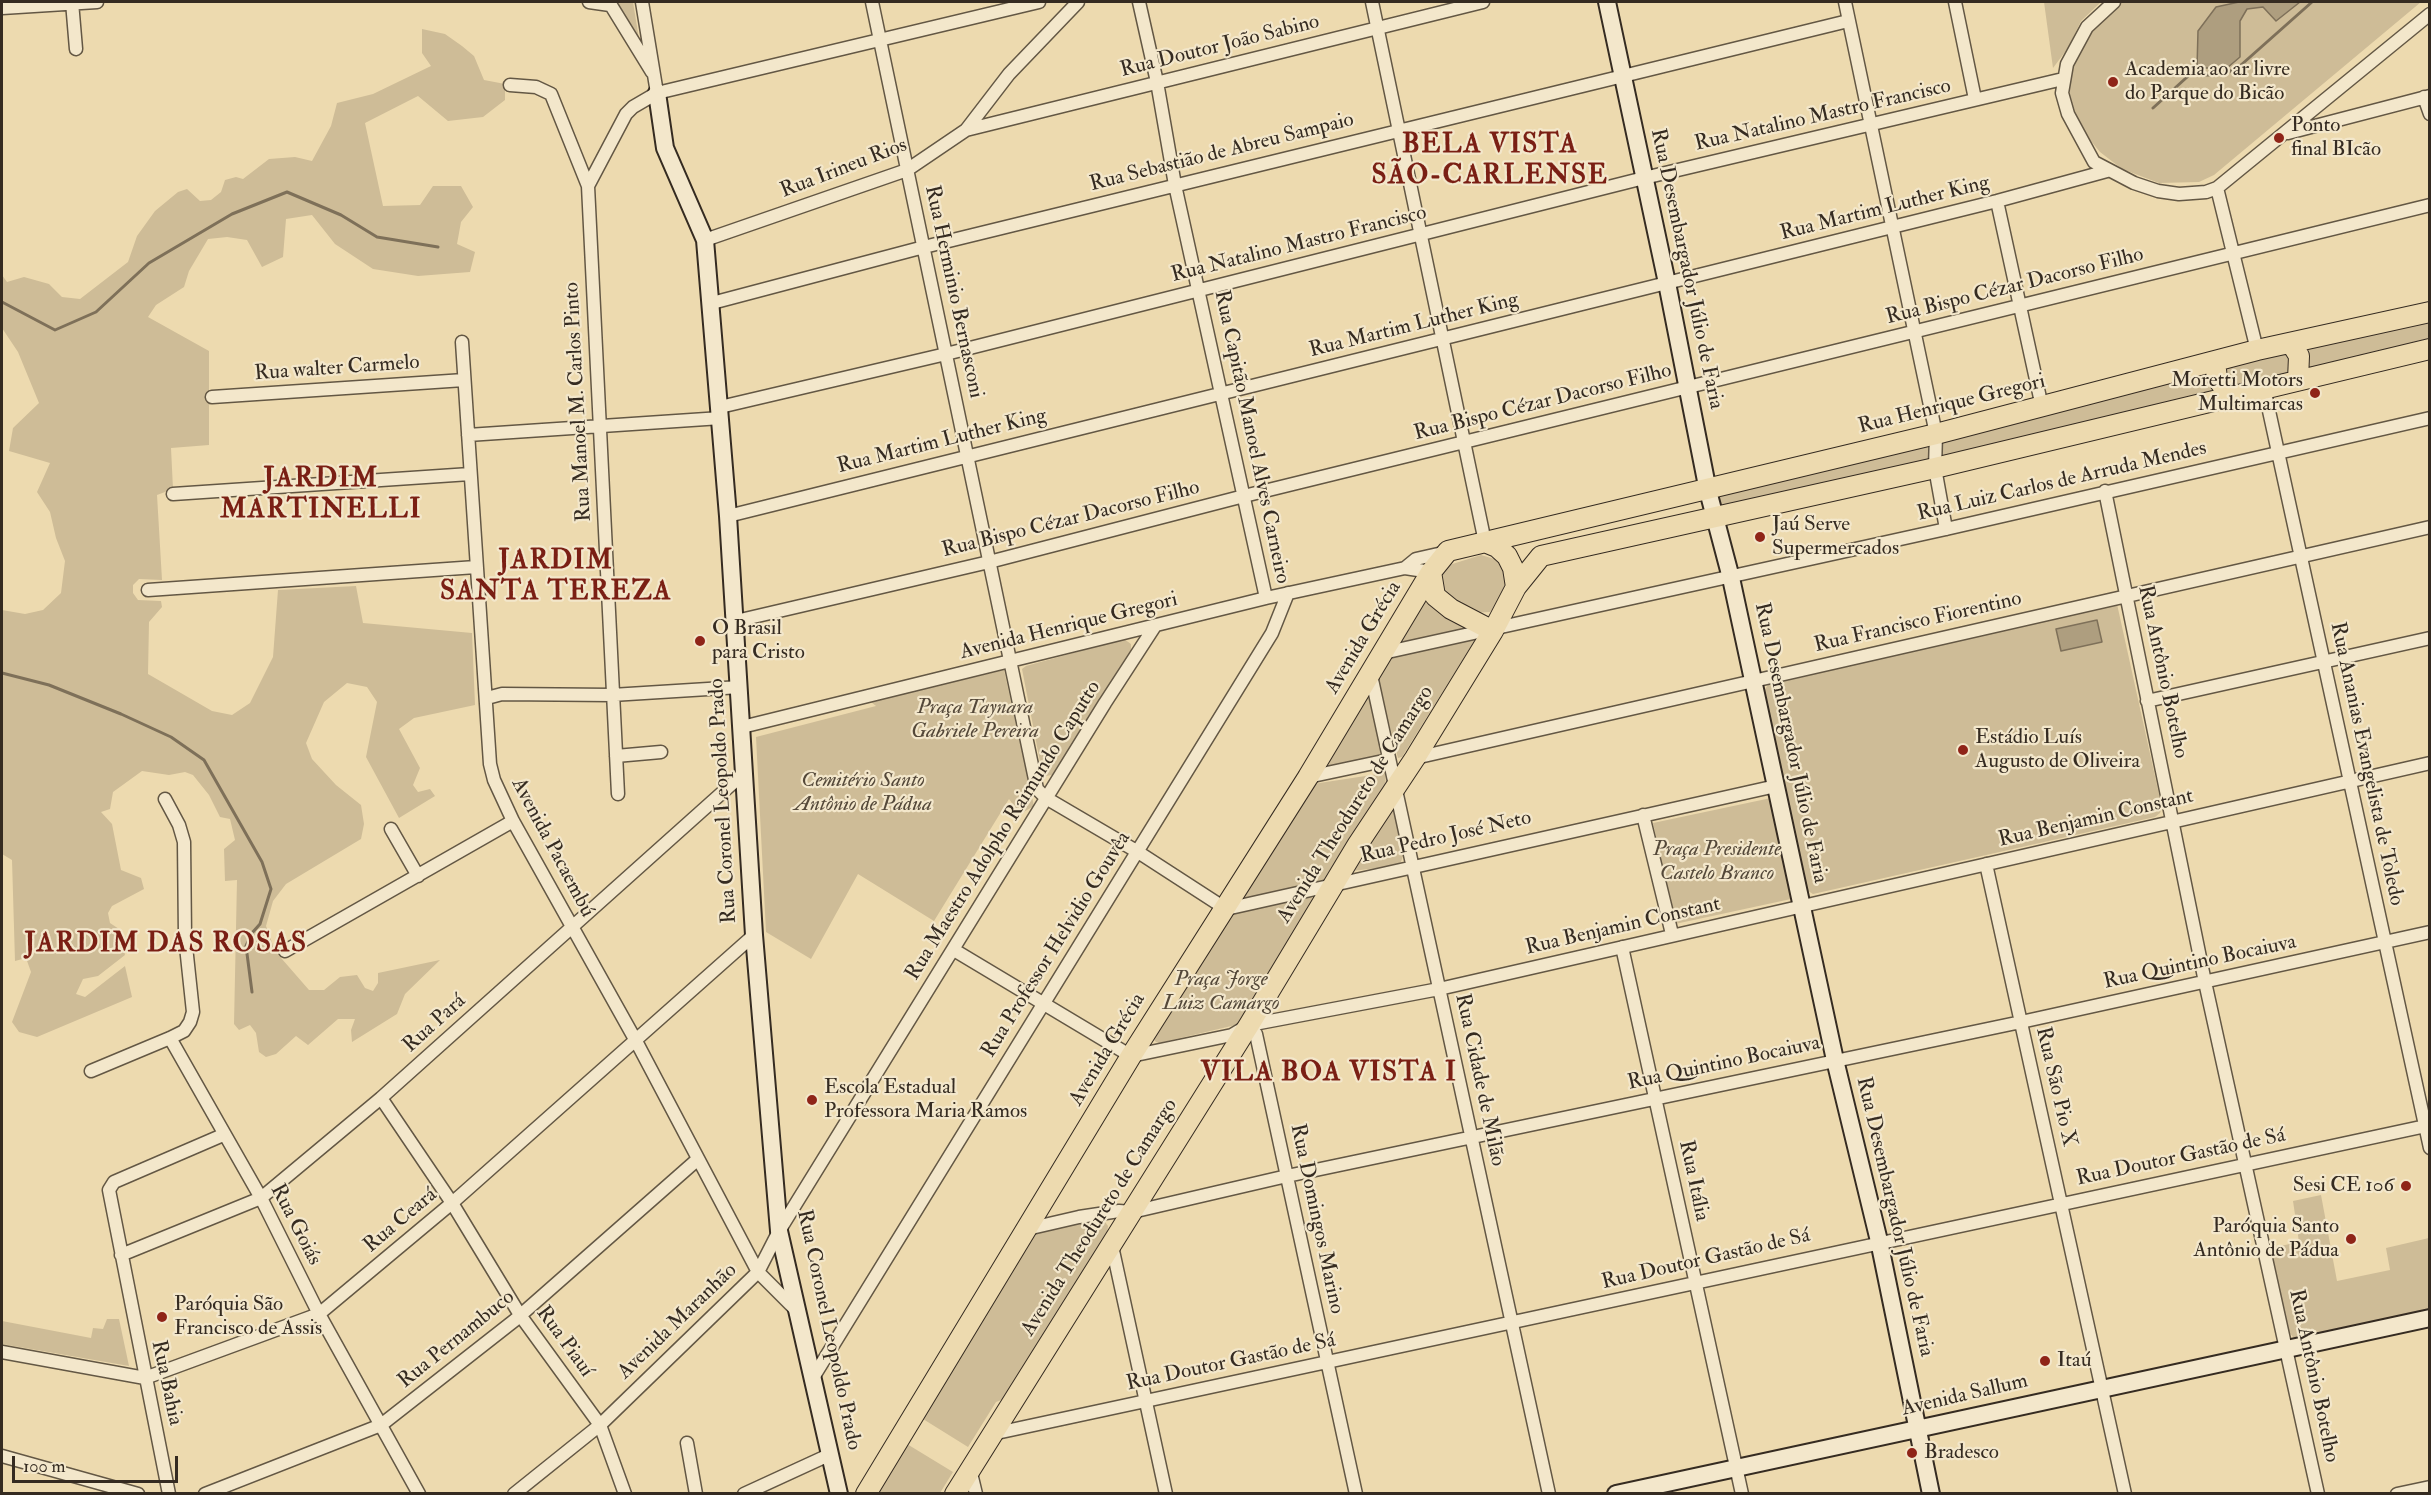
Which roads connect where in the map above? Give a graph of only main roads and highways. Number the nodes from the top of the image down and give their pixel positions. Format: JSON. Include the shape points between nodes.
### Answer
{"nodes":[{"id":1,"x":2430,"y":312,"type":"edge"},
{"id":2,"x":2291,"y":343,"type":"junction"},
{"id":3,"x":2430,"y":349,"type":"edge"},
{"id":4,"x":2215,"y":362,"type":"junction"},
{"id":5,"x":2298,"y":380,"type":"junction"},
{"id":6,"x":2229,"y":395,"type":"junction"},
{"id":7,"x":1485,"y":542,"type":"junction"},
{"id":8,"x":1431,"y":572,"type":"junction"},
{"id":9,"x":1516,"y":587,"type":"junction"},
{"id":10,"x":1493,"y":631,"type":"junction"},
{"id":11,"x":866,"y":1494,"type":"edge"},
{"id":12,"x":955,"y":1494,"type":"edge"}],
"edges":[{"from":1,"to":2,"type":"main road","name":"Rua Henrique Gregori"},
{"from":2,"to":4,"type":"main road","name":"Rua Henrique Gregori"},
{"from":2,"to":5,"type":"main road","via":[[2299,356]]},
{"from":3,"to":5,"type":"main road"},
{"from":4,"to":6,"type":"main road","via":[[2217,378]]},
{"from":4,"to":7,"type":"main road","name":"Rua Henrique Gregori","via":[[1708,491]]},
{"from":5,"to":6,"type":"main road"},
{"from":6,"to":9,"type":"main road","via":[[1935,468],[1541,556]]},
{"from":7,"to":8,"type":"main road","via":[[1448,551]]},
{"from":7,"to":9,"type":"main road","via":[[1507,556]]},
{"from":8,"to":10,"type":"main road","via":[[1435,596]]},
{"from":8,"to":11,"type":"main road","name":"Avenida Grécia"},
{"from":9,"to":10,"type":"main road"},
{"from":10,"to":12,"type":"main road","name":"Avenida Theodureto de Camargo"}]}
